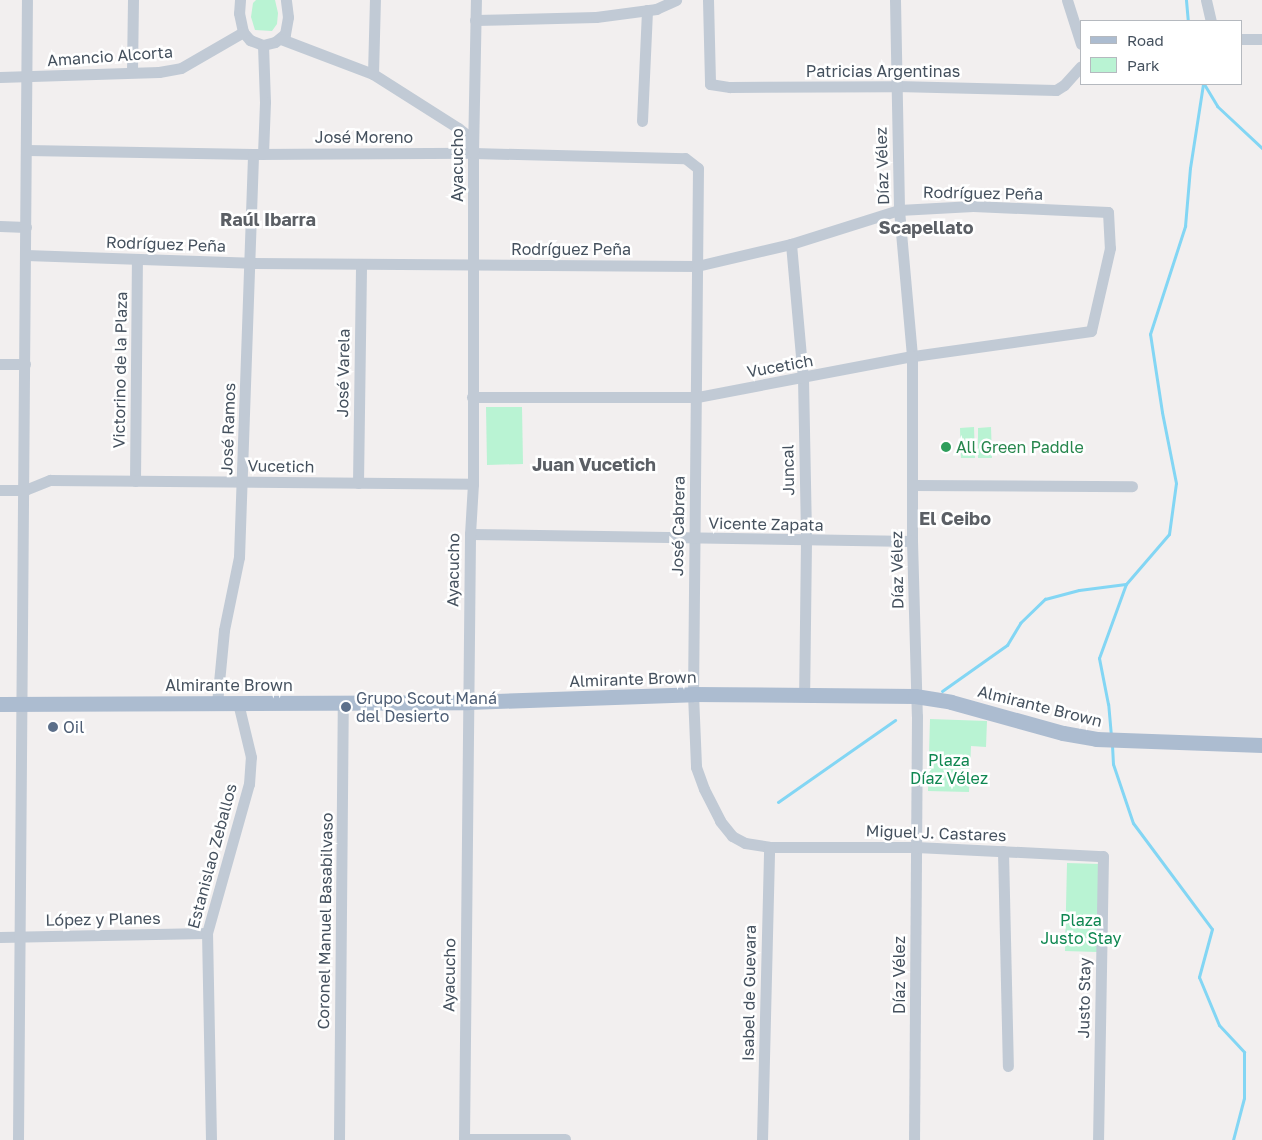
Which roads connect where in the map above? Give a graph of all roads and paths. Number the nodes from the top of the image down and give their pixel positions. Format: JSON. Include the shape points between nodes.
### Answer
{"nodes":[{"id":1,"x":27,"y":0,"type":"edge"},
{"id":2,"x":134,"y":0,"type":"edge"},
{"id":3,"x":240,"y":0,"type":"edge"},
{"id":4,"x":286,"y":0,"type":"edge"},
{"id":5,"x":375,"y":0,"type":"edge"},
{"id":6,"x":476,"y":0,"type":"edge"},
{"id":7,"x":676,"y":0,"type":"edge"},
{"id":8,"x":708,"y":0,"type":"edge"},
{"id":9,"x":895,"y":0,"type":"edge"},
{"id":10,"x":1067,"y":0,"type":"edge"},
{"id":11,"x":1206,"y":0,"type":"edge"},
{"id":12,"x":646,"y":10,"type":"junction"},
{"id":13,"x":475,"y":20,"type":"junction"},
{"id":14,"x":1211,"y":20,"type":"edge"},
{"id":15,"x":243,"y":32,"type":"junction"},
{"id":16,"x":281,"y":39,"type":"junction"},
{"id":17,"x":1242,"y":39,"type":"edge"},
{"id":18,"x":1262,"y":39,"type":"edge"},
{"id":19,"x":1080,"y":41,"type":"edge"},
{"id":20,"x":263,"y":45,"type":"junction"},
{"id":21,"x":1080,"y":67,"type":"edge"},
{"id":22,"x":132,"y":71,"type":"junction"},
{"id":23,"x":373,"y":74,"type":"junction"},
{"id":24,"x":0,"y":77,"type":"edge"},
{"id":25,"x":27,"y":78,"type":"junction"},
{"id":26,"x":896,"y":86,"type":"junction"},
{"id":27,"x":642,"y":121,"type":"dead end"},
{"id":28,"x":27,"y":150,"type":"junction"},
{"id":29,"x":473,"y":153,"type":"junction"},
{"id":30,"x":258,"y":154,"type":"junction"},
{"id":31,"x":698,"y":168,"type":"joint"},
{"id":32,"x":899,"y":210,"type":"junction"},
{"id":33,"x":0,"y":226,"type":"edge"},
{"id":34,"x":26,"y":227,"type":"junction"},
{"id":35,"x":791,"y":244,"type":"junction"},
{"id":36,"x":26,"y":255,"type":"junction"},
{"id":37,"x":137,"y":259,"type":"junction"},
{"id":38,"x":250,"y":263,"type":"junction"},
{"id":39,"x":361,"y":264,"type":"junction"},
{"id":40,"x":474,"y":266,"type":"junction"},
{"id":41,"x":697,"y":266,"type":"junction"},
{"id":42,"x":1091,"y":332,"type":"joint"},
{"id":43,"x":912,"y":356,"type":"junction"},
{"id":44,"x":0,"y":364,"type":"edge"},
{"id":45,"x":25,"y":364,"type":"junction"},
{"id":46,"x":803,"y":378,"type":"junction"},
{"id":47,"x":472,"y":397,"type":"junction"},
{"id":48,"x":697,"y":397,"type":"junction"},
{"id":49,"x":135,"y":481,"type":"junction"},
{"id":50,"x":243,"y":482,"type":"junction"},
{"id":51,"x":358,"y":483,"type":"junction"},
{"id":52,"x":474,"y":484,"type":"junction"},
{"id":53,"x":912,"y":485,"type":"junction"},
{"id":54,"x":1132,"y":486,"type":"dead end"},
{"id":55,"x":0,"y":490,"type":"edge"},
{"id":56,"x":25,"y":490,"type":"junction"},
{"id":57,"x":470,"y":534,"type":"junction"},
{"id":58,"x":694,"y":539,"type":"junction"},
{"id":59,"x":806,"y":540,"type":"junction"},
{"id":60,"x":912,"y":541,"type":"junction"},
{"id":61,"x":693,"y":694,"type":"junction"},
{"id":62,"x":804,"y":696,"type":"junction"},
{"id":63,"x":915,"y":696,"type":"junction"},
{"id":64,"x":343,"y":701,"type":"junction"},
{"id":65,"x":468,"y":702,"type":"junction"},
{"id":66,"x":23,"y":703,"type":"junction"},
{"id":67,"x":217,"y":703,"type":"junction"},
{"id":68,"x":238,"y":703,"type":"junction"},
{"id":69,"x":0,"y":704,"type":"edge"},
{"id":70,"x":1262,"y":745,"type":"edge"},
{"id":71,"x":770,"y":847,"type":"junction"},
{"id":72,"x":916,"y":847,"type":"junction"},
{"id":73,"x":1003,"y":851,"type":"junction"},
{"id":74,"x":1102,"y":856,"type":"joint"},
{"id":75,"x":207,"y":933,"type":"junction"},
{"id":76,"x":0,"y":936,"type":"edge"},
{"id":77,"x":21,"y":938,"type":"junction"},
{"id":78,"x":1008,"y":1066,"type":"dead end"},
{"id":79,"x":464,"y":1139,"type":"edge"},
{"id":80,"x":565,"y":1139,"type":"dead end"},
{"id":81,"x":18,"y":1140,"type":"edge"},
{"id":82,"x":211,"y":1140,"type":"edge"},
{"id":83,"x":339,"y":1140,"type":"edge"},
{"id":84,"x":762,"y":1140,"type":"edge"},
{"id":85,"x":914,"y":1140,"type":"edge"},
{"id":86,"x":1098,"y":1140,"type":"edge"}],
"edges":[{"from":1,"to":25,"type":"street"},
{"from":2,"to":22,"type":"street"},
{"from":3,"to":15,"type":"street"},
{"from":4,"to":16,"type":"street","via":[[287,28]]},
{"from":5,"to":23,"type":"street"},
{"from":6,"to":13,"type":"street","name":"Ayacucho"},
{"from":7,"to":12,"type":"street"},
{"from":8,"to":26,"type":"street","name":"Patricias Argentinas","via":[[710,84],[730,88]]},
{"from":9,"to":26,"type":"street","name":"Díaz Vélez"},
{"from":10,"to":19,"type":"street"},
{"from":11,"to":14,"type":"street"},
{"from":12,"to":13,"type":"street","via":[[596,17]]},
{"from":12,"to":27,"type":"street"},
{"from":13,"to":29,"type":"street","name":"Ayacucho"},
{"from":15,"to":20,"type":"street","via":[[250,40]]},
{"from":15,"to":22,"type":"street","name":"Amancio Alcorta","via":[[181,68],[159,72]]},
{"from":16,"to":20,"type":"street"},
{"from":16,"to":23,"type":"street"},
{"from":17,"to":18,"type":"street"},
{"from":20,"to":30,"type":"street","name":"José Ramos","via":[[265,102]]},
{"from":21,"to":26,"type":"street","name":"Patricias Argentinas","via":[[1056,90]]},
{"from":22,"to":25,"type":"street","name":"Amancio Alcorta"},
{"from":23,"to":29,"type":"street","via":[[466,134]]},
{"from":24,"to":25,"type":"street","name":"Amancio Alcorta"},
{"from":25,"to":28,"type":"street"},
{"from":26,"to":32,"type":"street","name":"Díaz Vélez"},
{"from":28,"to":30,"type":"street","name":"José Moreno"},
{"from":28,"to":34,"type":"street"},
{"from":29,"to":30,"type":"street","name":"José Moreno"},
{"from":29,"to":31,"type":"street","name":"José Moreno","via":[[685,158]]},
{"from":29,"to":40,"type":"street","name":"Ayacucho"},
{"from":30,"to":38,"type":"street","name":"José Ramos"},
{"from":31,"to":41,"type":"street","name":"José Cabrera"},
{"from":32,"to":35,"type":"street","name":"Rodríguez Peña"},
{"from":32,"to":42,"type":"street","name":"Rodríguez Peña","via":[[973,206],[1108,212],[1110,248]]},
{"from":32,"to":43,"type":"street","name":"Díaz Vélez"},
{"from":33,"to":34,"type":"street"},
{"from":34,"to":36,"type":"street"},
{"from":35,"to":41,"type":"street","name":"Rodríguez Peña"},
{"from":35,"to":46,"type":"street","name":"Juncal"},
{"from":36,"to":37,"type":"street","name":"Rodríguez Peña"},
{"from":36,"to":45,"type":"street"},
{"from":37,"to":38,"type":"street","name":"Rodríguez Peña"},
{"from":37,"to":49,"type":"street","name":"Victorino de la Plaza"},
{"from":38,"to":39,"type":"street","name":"Rodríguez Peña"},
{"from":38,"to":50,"type":"street","name":"José Ramos"},
{"from":39,"to":40,"type":"street","name":"Rodríguez Peña"},
{"from":39,"to":51,"type":"street","name":"José Varela"},
{"from":40,"to":41,"type":"street","name":"Rodríguez Peña"},
{"from":40,"to":47,"type":"street","name":"Ayacucho"},
{"from":41,"to":48,"type":"street","name":"José Cabrera"},
{"from":42,"to":43,"type":"street","name":"Vucetich"},
{"from":43,"to":46,"type":"street","name":"Vucetich"},
{"from":43,"to":53,"type":"street","name":"Díaz Vélez"},
{"from":44,"to":45,"type":"street"},
{"from":45,"to":56,"type":"street"},
{"from":46,"to":48,"type":"street","name":"Vucetich"},
{"from":46,"to":59,"type":"street","name":"Juncal"},
{"from":47,"to":48,"type":"street","name":"Vucetich"},
{"from":47,"to":52,"type":"street","name":"Ayacucho"},
{"from":48,"to":58,"type":"street","name":"José Cabrera"},
{"from":49,"to":50,"type":"street","name":"Vucetich"},
{"from":49,"to":56,"type":"street","name":"Vucetich","via":[[50,480]]},
{"from":50,"to":51,"type":"street","name":"Vucetich"},
{"from":50,"to":67,"type":"street","name":"José Ramos","via":[[239,557],[224,630]]},
{"from":51,"to":52,"type":"street","name":"Vucetich"},
{"from":52,"to":57,"type":"street","name":"Ayacucho"},
{"from":53,"to":54,"type":"street"},
{"from":53,"to":60,"type":"street","name":"Díaz Vélez"},
{"from":55,"to":56,"type":"street","name":"Vucetich"},
{"from":56,"to":66,"type":"street"},
{"from":57,"to":58,"type":"street","name":"Vicente Zapata"},
{"from":57,"to":65,"type":"street","name":"Ayacucho"},
{"from":58,"to":59,"type":"street","name":"Vicente Zapata"},
{"from":58,"to":61,"type":"street","name":"José Cabrera"},
{"from":59,"to":60,"type":"street","name":"Vicente Zapata"},
{"from":59,"to":62,"type":"street","name":"Juncal"},
{"from":60,"to":63,"type":"street","name":"Díaz Vélez"},
{"from":61,"to":62,"type":"main road","name":"Almirante Brown"},
{"from":61,"to":65,"type":"main road","name":"Almirante Brown"},
{"from":61,"to":71,"type":"street","name":"José Cabrera","via":[[696,767],[720,821],[732,836],[745,843]]},
{"from":62,"to":63,"type":"main road","name":"Almirante Brown"},
{"from":63,"to":70,"type":"main road","name":"Almirante Brown","via":[[951,702],[1096,740]]},
{"from":63,"to":72,"type":"street","name":"Díaz Vélez"},
{"from":64,"to":65,"type":"main road","name":"Almirante Brown"},
{"from":64,"to":68,"type":"main road","name":"Almirante Brown"},
{"from":64,"to":83,"type":"street","name":"Coronel Manuel Basabilvaso"},
{"from":65,"to":79,"type":"street","name":"Ayacucho"},
{"from":66,"to":67,"type":"main road","name":"Almirante Brown"},
{"from":66,"to":69,"type":"main road","name":"Almirante Brown"},
{"from":66,"to":77,"type":"street"},
{"from":67,"to":68,"type":"main road","name":"Almirante Brown"},
{"from":68,"to":75,"type":"street","name":"Estanislao Zeballos","via":[[250,757],[249,784]]},
{"from":71,"to":72,"type":"street","name":"Miguel J. Castares"},
{"from":71,"to":84,"type":"street","name":"Isabel de Guevara"},
{"from":72,"to":73,"type":"street","name":"Miguel J. Castares"},
{"from":72,"to":85,"type":"street","name":"Díaz Vélez"},
{"from":73,"to":74,"type":"street","name":"Miguel J. Castares"},
{"from":73,"to":78,"type":"street"},
{"from":74,"to":86,"type":"street","name":"Justo Stay"},
{"from":75,"to":77,"type":"street","name":"López y Planes"},
{"from":75,"to":82,"type":"street","name":"Estanislao Zeballos"},
{"from":76,"to":77,"type":"street","name":"López y Planes"},
{"from":77,"to":81,"type":"street"},
{"from":79,"to":80,"type":"street"}]}
